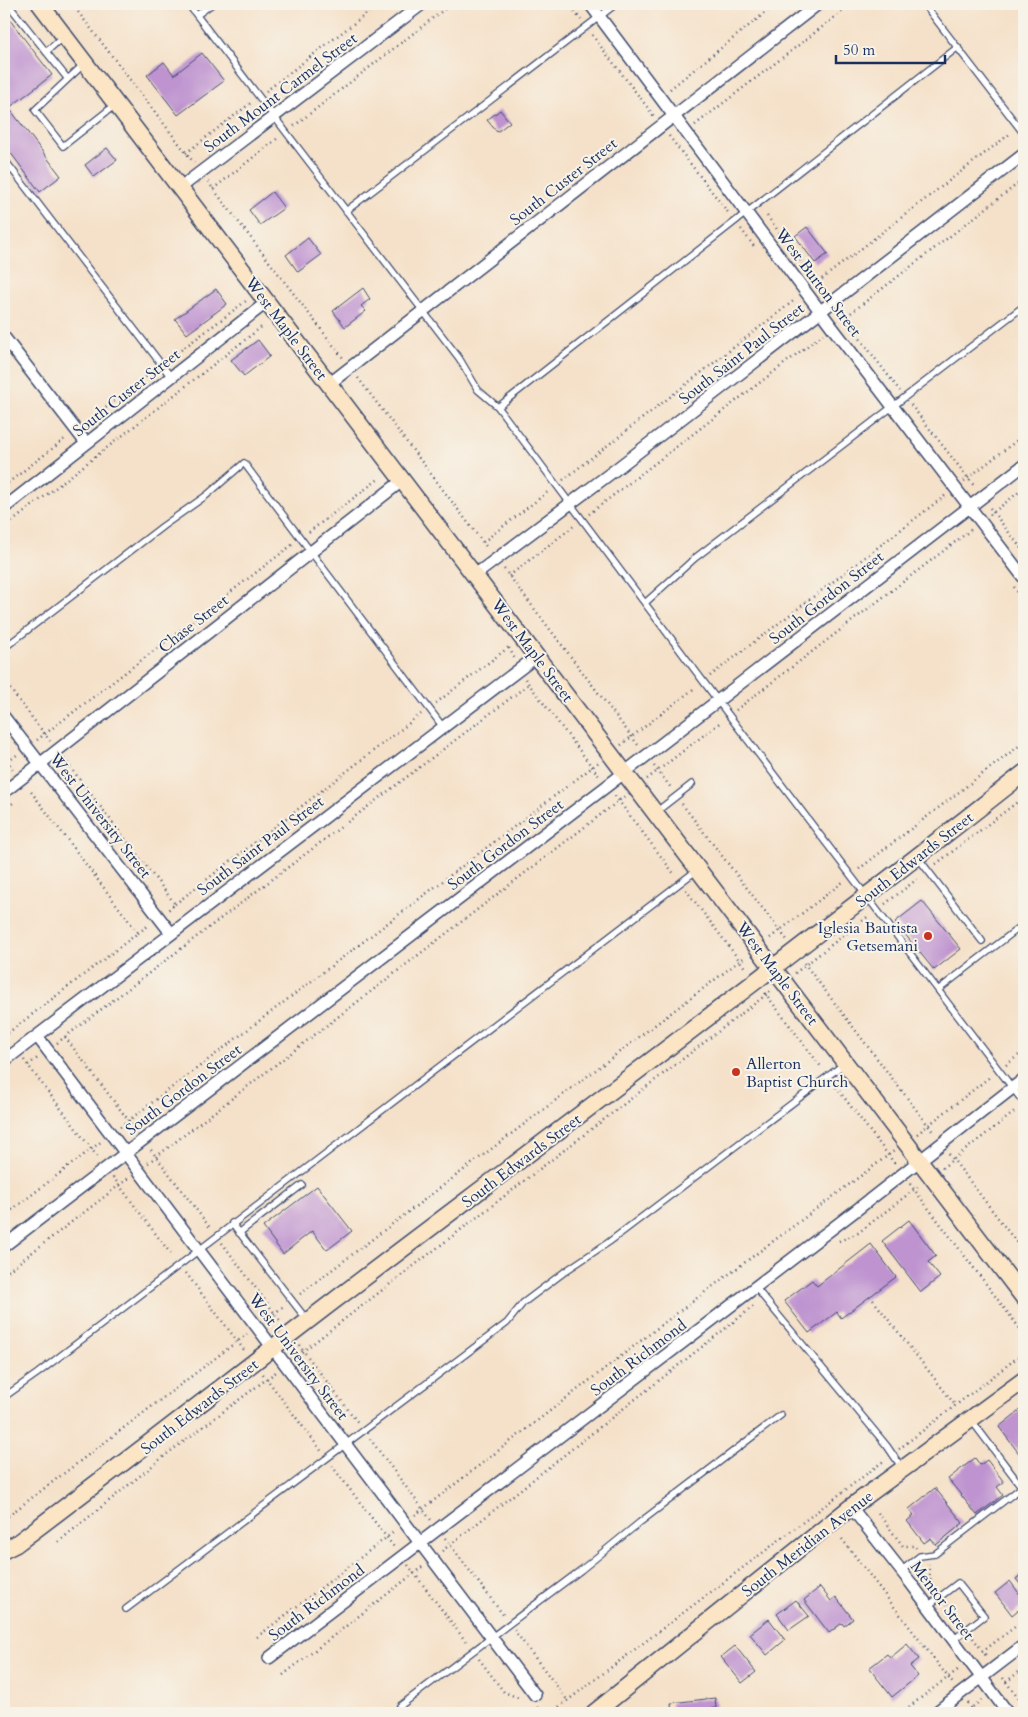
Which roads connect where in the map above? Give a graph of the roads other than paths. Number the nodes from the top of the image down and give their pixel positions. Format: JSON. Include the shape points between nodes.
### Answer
{"nodes":[{"id":1,"x":8,"y":4,"type":"edge"},
{"id":2,"x":40,"y":4,"type":"edge"},
{"id":3,"x":188,"y":4,"type":"edge"},
{"id":4,"x":212,"y":4,"type":"edge"},
{"id":5,"x":422,"y":4,"type":"edge"},
{"id":6,"x":590,"y":4,"type":"edge"},
{"id":7,"x":616,"y":4,"type":"edge"},
{"id":8,"x":818,"y":4,"type":"edge"},
{"id":9,"x":924,"y":4,"type":"edge"},
{"id":10,"x":197,"y":15,"type":"junction"},
{"id":11,"x":599,"y":17,"type":"junction"},
{"id":12,"x":64,"y":36,"type":"junction"},
{"id":13,"x":958,"y":47,"type":"junction"},
{"id":14,"x":46,"y":52,"type":"junction"},
{"id":15,"x":85,"y":62,"type":"junction"},
{"id":16,"x":67,"y":78,"type":"junction"},
{"id":17,"x":117,"y":104,"type":"junction"},
{"id":18,"x":674,"y":116,"type":"junction"},
{"id":19,"x":274,"y":117,"type":"junction"},
{"id":20,"x":1024,"y":134,"type":"edge"},
{"id":21,"x":1024,"y":154,"type":"edge"},
{"id":22,"x":4,"y":159,"type":"edge"},
{"id":23,"x":181,"y":187,"type":"junction"},
{"id":24,"x":346,"y":211,"type":"junction"},
{"id":25,"x":746,"y":212,"type":"junction"},
{"id":26,"x":267,"y":302,"type":"junction"},
{"id":27,"x":1024,"y":306,"type":"edge"},
{"id":28,"x":422,"y":311,"type":"junction"},
{"id":29,"x":820,"y":312,"type":"junction"},
{"id":30,"x":4,"y":337,"type":"edge"},
{"id":31,"x":171,"y":377,"type":"junction"},
{"id":32,"x":329,"y":384,"type":"junction"},
{"id":33,"x":498,"y":406,"type":"junction"},
{"id":34,"x":893,"y":407,"type":"junction"},
{"id":35,"x":86,"y":444,"type":"junction"},
{"id":36,"x":1024,"y":465,"type":"edge"},
{"id":37,"x":403,"y":480,"type":"junction"},
{"id":38,"x":570,"y":504,"type":"junction"},
{"id":39,"x":970,"y":507,"type":"junction"},
{"id":40,"x":4,"y":508,"type":"edge"},
{"id":41,"x":310,"y":552,"type":"junction"},
{"id":42,"x":476,"y":575,"type":"junction"},
{"id":43,"x":1024,"y":578,"type":"edge"},
{"id":44,"x":644,"y":603,"type":"junction"},
{"id":45,"x":4,"y":648,"type":"edge"},
{"id":46,"x":537,"y":656,"type":"junction"},
{"id":47,"x":718,"y":701,"type":"junction"},
{"id":48,"x":4,"y":717,"type":"edge"},
{"id":49,"x":443,"y":727,"type":"junction"},
{"id":50,"x":40,"y":763,"type":"junction"},
{"id":51,"x":626,"y":772,"type":"junction"},
{"id":52,"x":1024,"y":773,"type":"edge"},
{"id":53,"x":692,"y":784,"type":"dead end"},
{"id":54,"x":4,"y":792,"type":"edge"},
{"id":55,"x":656,"y":812,"type":"junction"},
{"id":56,"x":917,"y":857,"type":"junction"},
{"id":57,"x":699,"y":868,"type":"junction"},
{"id":58,"x":867,"y":896,"type":"junction"},
{"id":59,"x":1024,"y":924,"type":"edge"},
{"id":60,"x":171,"y":933,"type":"junction"},
{"id":61,"x":982,"y":941,"type":"dead end"},
{"id":62,"x":774,"y":967,"type":"junction"},
{"id":63,"x":938,"y":990,"type":"junction"},
{"id":64,"x":37,"y":1036,"type":"junction"},
{"id":65,"x":4,"y":1061,"type":"edge"},
{"id":66,"x":846,"y":1063,"type":"junction"},
{"id":67,"x":1024,"y":1079,"type":"edge"},
{"id":68,"x":1012,"y":1088,"type":"junction"},
{"id":69,"x":1024,"y":1104,"type":"edge"},
{"id":70,"x":124,"y":1154,"type":"junction"},
{"id":71,"x":920,"y":1160,"type":"junction"},
{"id":72,"x":302,"y":1185,"type":"dead end"},
{"id":73,"x":232,"y":1224,"type":"junction"},
{"id":74,"x":239,"y":1233,"type":"junction"},
{"id":75,"x":4,"y":1246,"type":"edge"},
{"id":76,"x":197,"y":1250,"type":"junction"},
{"id":77,"x":758,"y":1290,"type":"junction"},
{"id":78,"x":1024,"y":1298,"type":"edge"},
{"id":79,"x":308,"y":1321,"type":"junction"},
{"id":80,"x":273,"y":1349,"type":"junction"},
{"id":81,"x":1024,"y":1380,"type":"edge"},
{"id":82,"x":4,"y":1397,"type":"edge"},
{"id":83,"x":781,"y":1416,"type":"dead end"},
{"id":84,"x":970,"y":1420,"type":"junction"},
{"id":85,"x":346,"y":1444,"type":"junction"},
{"id":86,"x":903,"y":1469,"type":"junction"},
{"id":87,"x":1023,"y":1489,"type":"edge"},
{"id":88,"x":851,"y":1507,"type":"junction"},
{"id":89,"x":420,"y":1543,"type":"junction"},
{"id":90,"x":10,"y":1547,"type":"edge"},
{"id":91,"x":4,"y":1557,"type":"edge"},
{"id":92,"x":901,"y":1571,"type":"junction"},
{"id":93,"x":928,"y":1606,"type":"junction"},
{"id":94,"x":126,"y":1610,"type":"dead end"},
{"id":95,"x":491,"y":1636,"type":"junction"},
{"id":96,"x":954,"y":1640,"type":"junction"},
{"id":97,"x":1024,"y":1645,"type":"edge"},
{"id":98,"x":269,"y":1658,"type":"dead end"},
{"id":99,"x":982,"y":1678,"type":"junction"},
{"id":100,"x":533,"y":1700,"type":"road end"},
{"id":101,"x":400,"y":1706,"type":"dead end"},
{"id":102,"x":594,"y":1713,"type":"edge"},
{"id":103,"x":935,"y":1713,"type":"edge"},
{"id":104,"x":1008,"y":1713,"type":"edge"}],
"edges":[{"from":1,"to":14,"type":"lane"},
{"from":2,"to":12,"type":"street","name":"West Maple Street"},
{"from":3,"to":10,"type":"lane"},
{"from":4,"to":10,"type":"lane"},
{"from":5,"to":19,"type":"street","name":"South Mount Carmel Street"},
{"from":6,"to":11,"type":"street","name":"West Burton Street"},
{"from":7,"to":11,"type":"lane"},
{"from":8,"to":18,"type":"street","name":"South Custer Street"},
{"from":9,"to":13,"type":"lane"},
{"from":10,"to":19,"type":"lane"},
{"from":11,"to":18,"type":"street","name":"West Burton Street"},
{"from":11,"to":24,"type":"lane"},
{"from":12,"to":14,"type":"lane"},
{"from":12,"to":15,"type":"street","name":"West Maple Street"},
{"from":13,"to":20,"type":"lane"},
{"from":13,"to":25,"type":"lane"},
{"from":14,"to":16,"type":"lane"},
{"from":15,"to":16,"type":"lane"},
{"from":15,"to":17,"type":"street","name":"West Maple Street"},
{"from":16,"to":17,"type":"lane","via":[[35,110],[63,146]]},
{"from":17,"to":23,"type":"street","name":"West Maple Street"},
{"from":18,"to":25,"type":"street","name":"West Burton Street"},
{"from":18,"to":28,"type":"street","name":"South Custer Street"},
{"from":19,"to":23,"type":"street","name":"South Mount Carmel Street"},
{"from":19,"to":24,"type":"lane"},
{"from":21,"to":29,"type":"street","name":"South Saint Paul Street"},
{"from":22,"to":31,"type":"lane"},
{"from":23,"to":26,"type":"street","name":"West Maple Street"},
{"from":24,"to":28,"type":"lane"},
{"from":25,"to":29,"type":"street","name":"West Burton Street"},
{"from":25,"to":33,"type":"lane"},
{"from":26,"to":31,"type":"street","name":"South Custer Street"},
{"from":26,"to":32,"type":"street","name":"West Maple Street"},
{"from":27,"to":34,"type":"lane"},
{"from":28,"to":32,"type":"street","name":"South Custer Street"},
{"from":28,"to":33,"type":"lane","via":[[459,358],[478,390]]},
{"from":29,"to":34,"type":"street","name":"West Burton Street"},
{"from":29,"to":38,"type":"street","name":"South Saint Paul Street"},
{"from":30,"to":35,"type":"street"},
{"from":31,"to":35,"type":"street","name":"South Custer Street"},
{"from":32,"to":37,"type":"street","name":"West Maple Street"},
{"from":33,"to":38,"type":"lane"},
{"from":34,"to":39,"type":"street","name":"West Burton Street"},
{"from":34,"to":44,"type":"lane","via":[[695,558]]},
{"from":35,"to":40,"type":"street","name":"South Custer Street"},
{"from":36,"to":39,"type":"street","name":"South Gordon Street"},
{"from":37,"to":41,"type":"street","name":"Chase Street"},
{"from":37,"to":42,"type":"street","name":"West Maple Street"},
{"from":38,"to":42,"type":"street","name":"South Saint Paul Street"},
{"from":38,"to":44,"type":"lane"},
{"from":39,"to":43,"type":"street","name":"West Burton Street"},
{"from":39,"to":47,"type":"street","name":"South Gordon Street"},
{"from":41,"to":45,"type":"lane","via":[[244,463]]},
{"from":41,"to":49,"type":"lane"},
{"from":41,"to":50,"type":"street","name":"Chase Street"},
{"from":42,"to":46,"type":"street","name":"West Maple Street"},
{"from":44,"to":47,"type":"lane"},
{"from":46,"to":49,"type":"street","name":"South Saint Paul Street"},
{"from":46,"to":51,"type":"street","name":"West Maple Street"},
{"from":47,"to":51,"type":"street","name":"South Gordon Street"},
{"from":47,"to":58,"type":"lane"},
{"from":48,"to":50,"type":"street","name":"West University Street"},
{"from":49,"to":60,"type":"street","name":"South Saint Paul Street"},
{"from":50,"to":54,"type":"street","name":"Chase Street"},
{"from":50,"to":60,"type":"street","name":"West University Street"},
{"from":51,"to":55,"type":"street","name":"West Maple Street"},
{"from":51,"to":70,"type":"street","name":"South Gordon Street"},
{"from":52,"to":56,"type":"street","name":"South Edwards Street"},
{"from":53,"to":55,"type":"lane"},
{"from":55,"to":57,"type":"street","name":"West Maple Street"},
{"from":56,"to":58,"type":"street","name":"South Edwards Street"},
{"from":56,"to":61,"type":"lane"},
{"from":57,"to":62,"type":"street","name":"West Maple Street"},
{"from":57,"to":73,"type":"lane"},
{"from":58,"to":62,"type":"street","name":"South Edwards Street"},
{"from":58,"to":63,"type":"lane"},
{"from":59,"to":63,"type":"lane"},
{"from":60,"to":64,"type":"street","name":"South Saint Paul Street"},
{"from":62,"to":66,"type":"street","name":"West Maple Street"},
{"from":62,"to":79,"type":"street","name":"South Edwards Street"},
{"from":63,"to":68,"type":"lane"},
{"from":64,"to":65,"type":"street","name":"South Saint Paul Street"},
{"from":64,"to":70,"type":"street","name":"West University Street"},
{"from":66,"to":71,"type":"street","name":"West Maple Street"},
{"from":66,"to":85,"type":"lane","via":[[523,1303],[507,1323]]},
{"from":67,"to":68,"type":"street","name":"South Richmond"},
{"from":68,"to":69,"type":"lane"},
{"from":68,"to":71,"type":"street","name":"South Richmond"},
{"from":70,"to":75,"type":"street","name":"South Gordon Street"},
{"from":70,"to":76,"type":"street","name":"West University Street"},
{"from":71,"to":77,"type":"street","name":"South Richmond"},
{"from":71,"to":78,"type":"street","name":"West Maple Street"},
{"from":72,"to":74,"type":"lane"},
{"from":73,"to":74,"type":"lane"},
{"from":73,"to":76,"type":"lane"},
{"from":74,"to":79,"type":"lane"},
{"from":76,"to":80,"type":"street","name":"West University Street"},
{"from":76,"to":82,"type":"lane"},
{"from":77,"to":86,"type":"lane"},
{"from":77,"to":89,"type":"street","name":"South Richmond"},
{"from":79,"to":80,"type":"street","name":"South Edwards Street"},
{"from":80,"to":85,"type":"street","name":"West University Street"},
{"from":80,"to":90,"type":"street","name":"South Edwards Street"},
{"from":81,"to":84,"type":"street","name":"South Meridian Avenue"},
{"from":83,"to":95,"type":"lane"},
{"from":84,"to":86,"type":"street","name":"South Meridian Avenue"},
{"from":84,"to":87,"type":"lane"},
{"from":85,"to":89,"type":"street","name":"West University Street"},
{"from":85,"to":94,"type":"lane"},
{"from":86,"to":88,"type":"street","name":"South Meridian Avenue"},
{"from":87,"to":92,"type":"lane","via":[[935,1554],[922,1556]]},
{"from":88,"to":92,"type":"street","name":"Mentor Street"},
{"from":88,"to":102,"type":"street","name":"South Meridian Avenue"},
{"from":89,"to":95,"type":"street","name":"West University Street"},
{"from":89,"to":98,"type":"street","name":"South Richmond"},
{"from":90,"to":91,"type":"street","name":"South Edwards Street"},
{"from":92,"to":93,"type":"street","name":"Mentor Street"},
{"from":93,"to":96,"type":"street","name":"Mentor Street"},
{"from":93,"to":96,"type":"lane","via":[[958,1583],[984,1616]]},
{"from":95,"to":100,"type":"street","name":"West University Street"},
{"from":95,"to":101,"type":"lane"},
{"from":96,"to":99,"type":"street","name":"Mentor Street"},
{"from":97,"to":99,"type":"street"},
{"from":99,"to":103,"type":"street"},
{"from":99,"to":104,"type":"street","name":"Mentor Street"}]}
